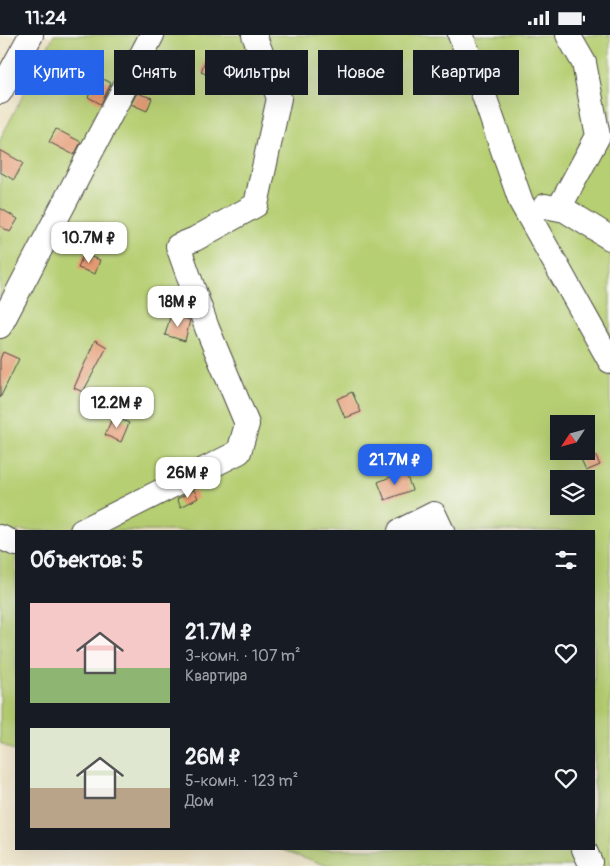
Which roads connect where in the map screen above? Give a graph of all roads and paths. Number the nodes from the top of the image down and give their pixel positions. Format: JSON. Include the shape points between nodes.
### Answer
{"nodes":[{"id":1,"x":31,"y":35,"type":"edge"},
{"id":2,"x":152,"y":35,"type":"edge"},
{"id":3,"x":254,"y":35,"type":"edge"},
{"id":4,"x":460,"y":35,"type":"edge"},
{"id":5,"x":568,"y":35,"type":"edge"},
{"id":6,"x":0,"y":92,"type":"edge"},
{"id":7,"x":521,"y":202,"type":"junction"},
{"id":8,"x":559,"y":208,"type":"junction"},
{"id":9,"x":610,"y":237,"type":"edge"},
{"id":10,"x":0,"y":326,"type":"edge"},
{"id":11,"x":610,"y":361,"type":"edge"},
{"id":12,"x":84,"y":530,"type":"edge"},
{"id":13,"x":402,"y":530,"type":"edge"},
{"id":14,"x":442,"y":530,"type":"edge"},
{"id":15,"x":0,"y":537,"type":"edge"},
{"id":16,"x":15,"y":544,"type":"edge"}],
"edges":[{"from":1,"to":6,"type":"street"},
{"from":2,"to":10,"type":"street"},
{"from":3,"to":12,"type":"street","via":[[279,98],[256,205],[178,246],[207,328],[247,424],[239,452]]},
{"from":4,"to":7,"type":"street"},
{"from":5,"to":8,"type":"street","via":[[584,63],[598,136]]},
{"from":7,"to":8,"type":"street"},
{"from":7,"to":11,"type":"street"},
{"from":8,"to":9,"type":"street"},
{"from":13,"to":14,"type":"street","via":[[434,514]]},
{"from":15,"to":16,"type":"street"}]}
